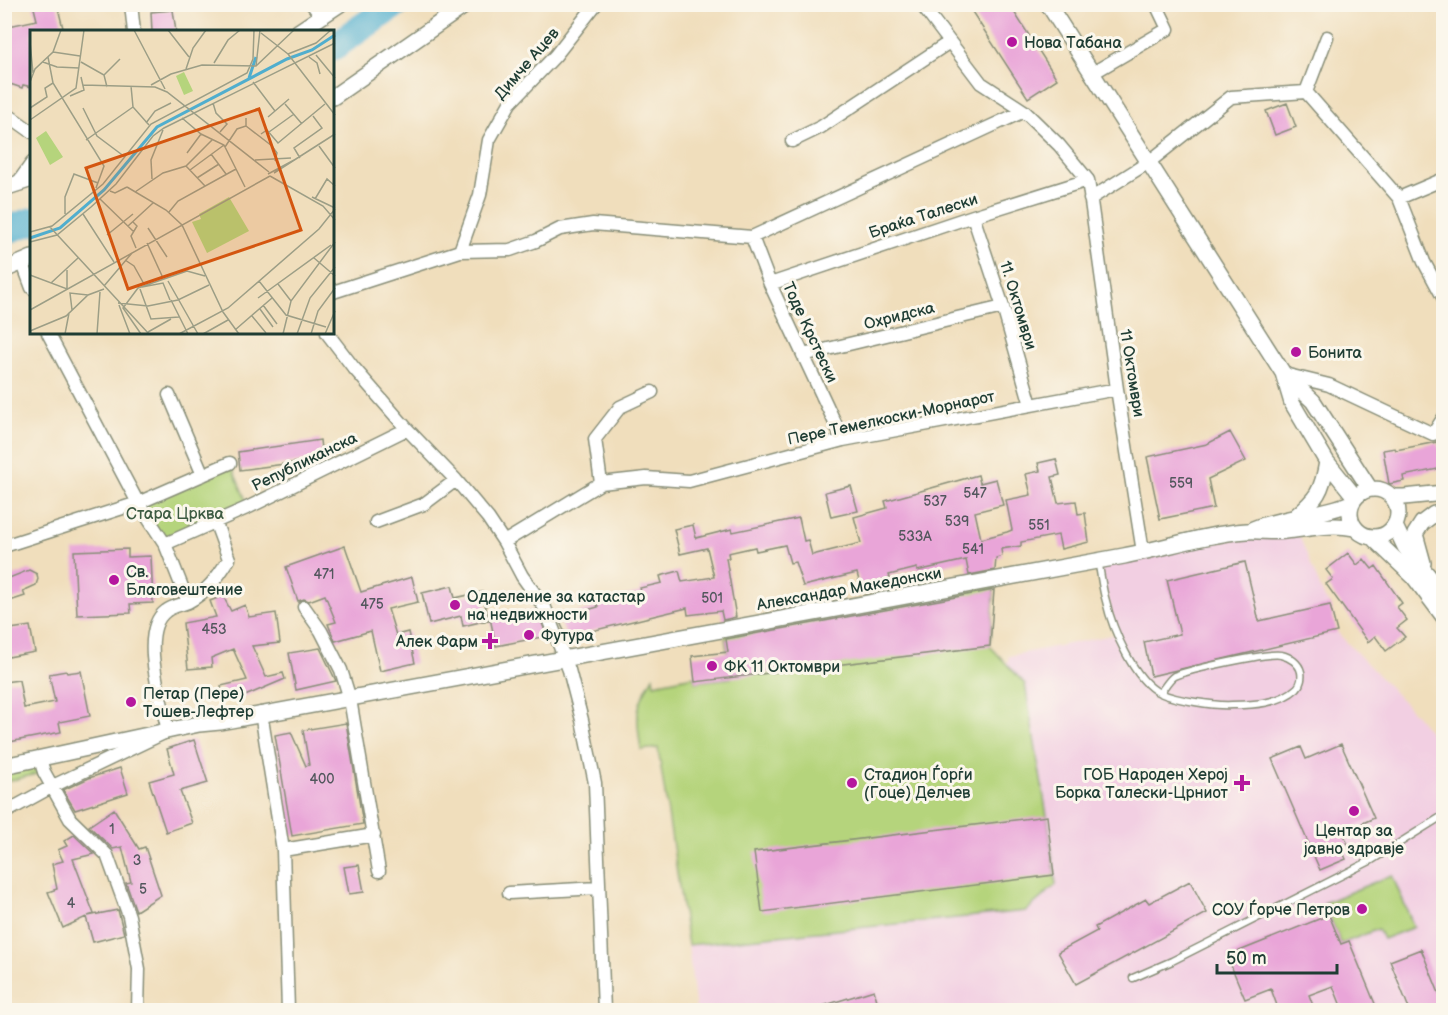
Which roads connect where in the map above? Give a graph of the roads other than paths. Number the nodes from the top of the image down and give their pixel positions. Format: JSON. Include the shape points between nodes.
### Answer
{"nodes":[{"id":1,"x":131,"y":4,"type":"edge"},
{"id":2,"x":340,"y":4,"type":"edge"},
{"id":3,"x":467,"y":4,"type":"edge"},
{"id":4,"x":596,"y":4,"type":"edge"},
{"id":5,"x":921,"y":4,"type":"edge"},
{"id":6,"x":1048,"y":4,"type":"edge"},
{"id":7,"x":1156,"y":4,"type":"edge"},
{"id":8,"x":316,"y":10,"type":"edge"},
{"id":9,"x":134,"y":30,"type":"edge"},
{"id":10,"x":300,"y":30,"type":"edge"},
{"id":11,"x":1327,"y":37,"type":"dead end"},
{"id":12,"x":948,"y":43,"type":"junction"},
{"id":13,"x":1092,"y":74,"type":"junction"},
{"id":14,"x":1306,"y":92,"type":"junction"},
{"id":15,"x":334,"y":96,"type":"edge"},
{"id":16,"x":1024,"y":111,"type":"junction"},
{"id":17,"x":4,"y":112,"type":"edge"},
{"id":18,"x":30,"y":131,"type":"edge"},
{"id":19,"x":792,"y":141,"type":"dead end"},
{"id":20,"x":1149,"y":162,"type":"junction"},
{"id":21,"x":30,"y":166,"type":"edge"},
{"id":22,"x":1443,"y":179,"type":"edge"},
{"id":23,"x":1088,"y":180,"type":"junction"},
{"id":24,"x":18,"y":184,"type":"edge"},
{"id":25,"x":1399,"y":198,"type":"junction"},
{"id":26,"x":1090,"y":199,"type":"junction"},
{"id":27,"x":973,"y":216,"type":"junction"},
{"id":28,"x":752,"y":237,"type":"junction"},
{"id":29,"x":460,"y":251,"type":"junction"},
{"id":30,"x":27,"y":260,"type":"edge"},
{"id":31,"x":4,"y":270,"type":"edge"},
{"id":32,"x":30,"y":277,"type":"edge"},
{"id":33,"x":770,"y":284,"type":"junction"},
{"id":34,"x":334,"y":292,"type":"edge"},
{"id":35,"x":1443,"y":299,"type":"edge"},
{"id":36,"x":1003,"y":307,"type":"junction"},
{"id":37,"x":49,"y":334,"type":"edge"},
{"id":38,"x":328,"y":334,"type":"edge"},
{"id":39,"x":803,"y":355,"type":"junction"},
{"id":40,"x":1283,"y":374,"type":"junction"},
{"id":41,"x":1117,"y":389,"type":"junction"},
{"id":42,"x":652,"y":392,"type":"dead end"},
{"id":43,"x":169,"y":395,"type":"dead end"},
{"id":44,"x":1031,"y":405,"type":"junction"},
{"id":45,"x":1443,"y":417,"type":"edge"},
{"id":46,"x":407,"y":429,"type":"junction"},
{"id":47,"x":1438,"y":433,"type":"edge"},
{"id":48,"x":843,"y":440,"type":"junction"},
{"id":49,"x":1327,"y":462,"type":"junction"},
{"id":50,"x":230,"y":463,"type":"dead end"},
{"id":51,"x":203,"y":475,"type":"junction"},
{"id":52,"x":456,"y":480,"type":"junction"},
{"id":53,"x":601,"y":483,"type":"junction"},
{"id":54,"x":1370,"y":489,"type":"junction"},
{"id":55,"x":1443,"y":493,"type":"edge"},
{"id":56,"x":1392,"y":497,"type":"junction"},
{"id":57,"x":1353,"y":500,"type":"junction"},
{"id":58,"x":138,"y":503,"type":"junction"},
{"id":59,"x":1439,"y":513,"type":"edge"},
{"id":60,"x":1294,"y":518,"type":"junction"},
{"id":61,"x":215,"y":521,"type":"junction"},
{"id":62,"x":376,"y":522,"type":"dead end"},
{"id":63,"x":1396,"y":523,"type":"junction"},
{"id":64,"x":1354,"y":528,"type":"junction"},
{"id":65,"x":1248,"y":531,"type":"junction"},
{"id":66,"x":1373,"y":538,"type":"junction"},
{"id":67,"x":504,"y":542,"type":"junction"},
{"id":68,"x":165,"y":544,"type":"junction"},
{"id":69,"x":4,"y":546,"type":"edge"},
{"id":70,"x":1143,"y":552,"type":"junction"},
{"id":71,"x":1098,"y":561,"type":"junction"},
{"id":72,"x":1424,"y":569,"type":"junction"},
{"id":73,"x":1443,"y":595,"type":"edge"},
{"id":74,"x":188,"y":602,"type":"junction"},
{"id":75,"x":304,"y":607,"type":"dead end"},
{"id":76,"x":1443,"y":617,"type":"edge"},
{"id":77,"x":565,"y":658,"type":"junction"},
{"id":78,"x":1160,"y":693,"type":"junction"},
{"id":79,"x":350,"y":699,"type":"junction"},
{"id":80,"x":261,"y":713,"type":"junction"},
{"id":81,"x":168,"y":731,"type":"junction"},
{"id":82,"x":40,"y":759,"type":"junction"},
{"id":83,"x":4,"y":766,"type":"edge"},
{"id":84,"x":53,"y":786,"type":"junction"},
{"id":85,"x":4,"y":813,"type":"edge"},
{"id":86,"x":1443,"y":815,"type":"edge"},
{"id":87,"x":374,"y":835,"type":"junction"},
{"id":88,"x":283,"y":850,"type":"junction"},
{"id":89,"x":379,"y":871,"type":"dead end"},
{"id":90,"x":598,"y":888,"type":"junction"},
{"id":91,"x":509,"y":893,"type":"dead end"},
{"id":92,"x":1133,"y":978,"type":"dead end"},
{"id":93,"x":138,"y":1011,"type":"edge"},
{"id":94,"x":288,"y":1011,"type":"edge"},
{"id":95,"x":604,"y":1011,"type":"edge"}],
"edges":[{"from":1,"to":9,"type":"street"},
{"from":2,"to":8,"type":"street"},
{"from":3,"to":15,"type":"street"},
{"from":4,"to":29,"type":"street","name":"Димче Ацев","via":[[555,56],[510,103],[489,140],[480,195]]},
{"from":5,"to":12,"type":"street"},
{"from":6,"to":13,"type":"street"},
{"from":7,"to":13,"type":"street","via":[[1168,29]]},
{"from":8,"to":10,"type":"street"},
{"from":11,"to":14,"type":"street"},
{"from":12,"to":16,"type":"street","via":[[981,83]]},
{"from":12,"to":19,"type":"street","via":[[821,127]]},
{"from":13,"to":20,"type":"street"},
{"from":14,"to":20,"type":"street","via":[[1231,97]]},
{"from":14,"to":25,"type":"street"},
{"from":16,"to":23,"type":"street"},
{"from":16,"to":28,"type":"street"},
{"from":17,"to":18,"type":"street"},
{"from":20,"to":26,"type":"street"},
{"from":20,"to":40,"type":"street"},
{"from":21,"to":24,"type":"street"},
{"from":22,"to":25,"type":"street"},
{"from":23,"to":26,"type":"street","name":"11 Октомври"},
{"from":23,"to":27,"type":"street","name":"Браќа Талески"},
{"from":25,"to":35,"type":"street"},
{"from":26,"to":41,"type":"street","name":"11 Октомври"},
{"from":27,"to":33,"type":"street","name":"Браќа Талески"},
{"from":27,"to":36,"type":"street","name":"11. Октомври"},
{"from":28,"to":29,"type":"street","via":[[593,224],[560,229],[510,250]]},
{"from":28,"to":33,"type":"street","name":"Тоде Крстески"},
{"from":29,"to":34,"type":"street"},
{"from":30,"to":31,"type":"street"},
{"from":30,"to":32,"type":"street"},
{"from":33,"to":39,"type":"street","name":"Тоде Крстески"},
{"from":36,"to":39,"type":"street","name":"Охридска"},
{"from":36,"to":44,"type":"street","name":"11. Октомври"},
{"from":37,"to":58,"type":"street"},
{"from":38,"to":46,"type":"street"},
{"from":39,"to":48,"type":"street","name":"Тоде Крстески"},
{"from":40,"to":47,"type":"street","via":[[1329,385]]},
{"from":40,"to":49,"type":"street","via":[[1292,403]]},
{"from":40,"to":54,"type":"street","via":[[1313,401]]},
{"from":41,"to":44,"type":"street","name":"Пере Темелкоски-Морнарот"},
{"from":41,"to":70,"type":"street","name":"11 Октомври"},
{"from":42,"to":53,"type":"street","via":[[620,406],[596,439]]},
{"from":43,"to":51,"type":"street"},
{"from":44,"to":48,"type":"street","name":"Пере Темелкоски-Морнарот"},
{"from":45,"to":47,"type":"street"},
{"from":46,"to":52,"type":"street"},
{"from":46,"to":61,"type":"street","name":"Републиканска"},
{"from":48,"to":53,"type":"street","name":"Пере Темелкоски-Морнарот","via":[[689,481],[646,478]]},
{"from":49,"to":57,"type":"street"},
{"from":49,"to":60,"type":"street","via":[[1316,499]]},
{"from":50,"to":51,"type":"street","name":"Републиканска"},
{"from":51,"to":58,"type":"street","name":"Републиканска"},
{"from":52,"to":62,"type":"street","via":[[424,504]]},
{"from":52,"to":67,"type":"street"},
{"from":53,"to":67,"type":"street","name":"Пере Темелкоски-Морнарот"},
{"from":54,"to":56,"type":"street"},
{"from":54,"to":57,"type":"street"},
{"from":55,"to":56,"type":"street"},
{"from":56,"to":63,"type":"street","via":[[1398,513]]},
{"from":57,"to":60,"type":"street","via":[[1337,509]]},
{"from":57,"to":64,"type":"street","via":[[1349,516]]},
{"from":58,"to":68,"type":"street"},
{"from":58,"to":69,"type":"street","name":"Републиканска"},
{"from":59,"to":63,"type":"street"},
{"from":59,"to":72,"type":"street","via":[[1422,523],[1415,534]]},
{"from":60,"to":65,"type":"street"},
{"from":61,"to":68,"type":"street","name":"Републиканска"},
{"from":61,"to":74,"type":"street","via":[[229,559],[217,580]]},
{"from":63,"to":66,"type":"street"},
{"from":63,"to":72,"type":"street","via":[[1405,547]]},
{"from":64,"to":65,"type":"street","name":"Александар Македонски"},
{"from":64,"to":66,"type":"street"},
{"from":65,"to":70,"type":"street","name":"Александар Македонски"},
{"from":66,"to":76,"type":"street","via":[[1414,577]]},
{"from":67,"to":77,"type":"street","via":[[545,609]]},
{"from":68,"to":74,"type":"street"},
{"from":70,"to":71,"type":"street","name":"Александар Македонски"},
{"from":71,"to":77,"type":"street","name":"Александар Македонски"},
{"from":71,"to":78,"type":"lane","via":[[1117,634],[1142,679]]},
{"from":72,"to":73,"type":"street"},
{"from":74,"to":81,"type":"street","via":[[166,611],[157,622],[152,651]]},
{"from":75,"to":79,"type":"street","via":[[331,650]]},
{"from":77,"to":79,"type":"street","name":"Александар Македонски"},
{"from":77,"to":90,"type":"street","via":[[595,783]]},
{"from":78,"to":78,"type":"lane","via":[[1228,705],[1258,705],[1298,688],[1302,677],[1300,666],[1292,659],[1280,654],[1257,656],[1172,677]]},
{"from":79,"to":80,"type":"street","name":"Александар Македонски"},
{"from":79,"to":87,"type":"street"},
{"from":80,"to":81,"type":"street","name":"Александар Македонски"},
{"from":80,"to":88,"type":"street"},
{"from":81,"to":82,"type":"street","name":"Александар Македонски"},
{"from":81,"to":84,"type":"street","name":"Александар Македонски"},
{"from":82,"to":83,"type":"street","name":"Александар Македонски"},
{"from":82,"to":84,"type":"street"},
{"from":84,"to":85,"type":"street","name":"Александар Македонски"},
{"from":84,"to":93,"type":"street","via":[[70,819],[107,855],[129,916],[139,969]]},
{"from":86,"to":92,"type":"lane","via":[[1372,860]]},
{"from":87,"to":88,"type":"street"},
{"from":87,"to":89,"type":"street"},
{"from":88,"to":94,"type":"street"},
{"from":90,"to":91,"type":"street"},
{"from":90,"to":95,"type":"street"}]}
